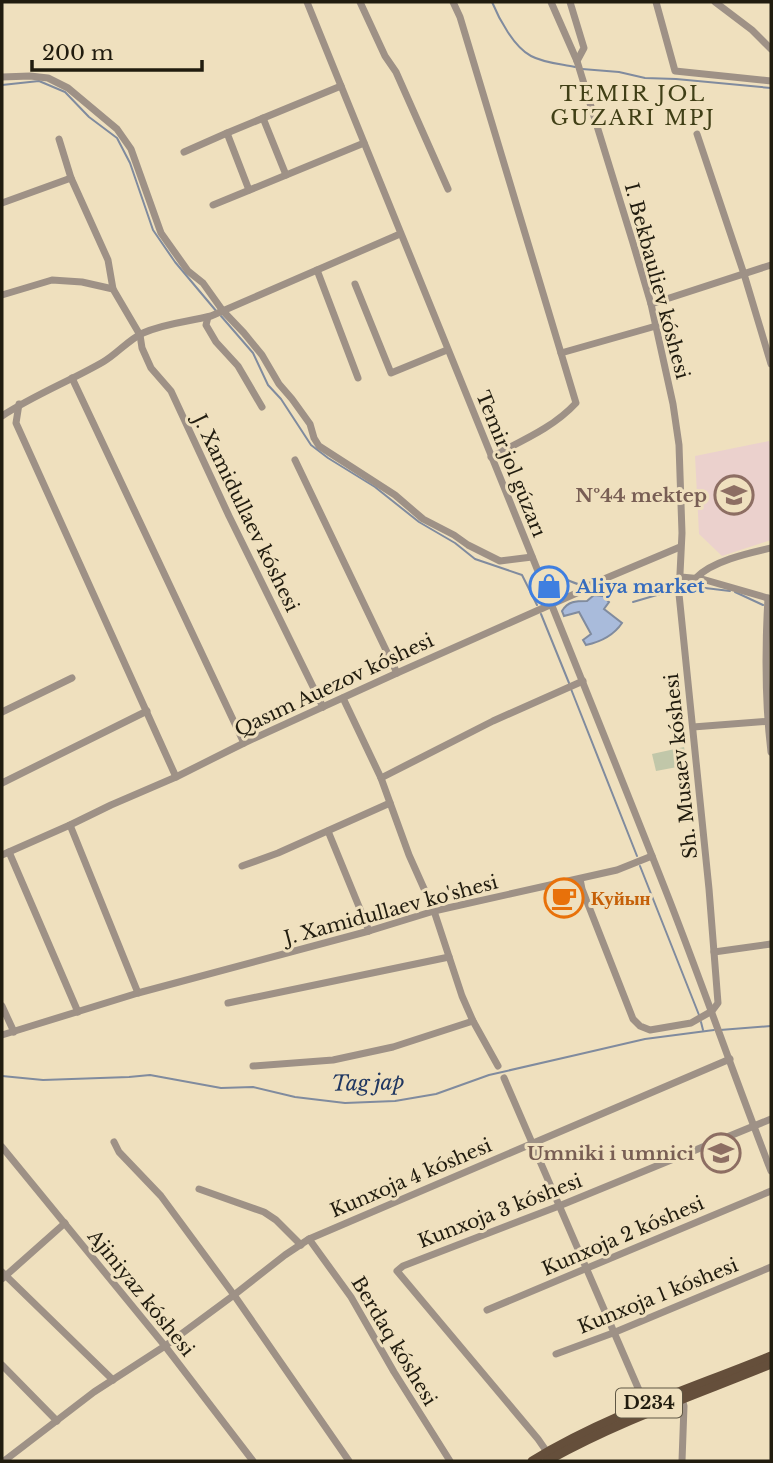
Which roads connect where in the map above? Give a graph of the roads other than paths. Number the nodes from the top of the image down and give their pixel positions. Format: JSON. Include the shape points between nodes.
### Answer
{"nodes":[{"id":1,"x":307,"y":2,"type":"edge"},
{"id":2,"x":360,"y":2,"type":"edge"},
{"id":3,"x":453,"y":2,"type":"edge"},
{"id":4,"x":551,"y":2,"type":"edge"},
{"id":5,"x":570,"y":2,"type":"edge"},
{"id":6,"x":656,"y":2,"type":"edge"},
{"id":7,"x":715,"y":2,"type":"edge"},
{"id":8,"x":771,"y":49,"type":"edge"},
{"id":9,"x":577,"y":61,"type":"junction"},
{"id":10,"x":2,"y":77,"type":"edge"},
{"id":11,"x":771,"y":81,"type":"edge"},
{"id":12,"x":341,"y":86,"type":"junction"},
{"id":13,"x":263,"y":118,"type":"junction"},
{"id":14,"x":227,"y":133,"type":"junction"},
{"id":15,"x":697,"y":134,"type":"dead end"},
{"id":16,"x":59,"y":139,"type":"dead end"},
{"id":17,"x":364,"y":143,"type":"junction"},
{"id":18,"x":184,"y":152,"type":"dead end"},
{"id":19,"x":286,"y":175,"type":"junction"},
{"id":20,"x":71,"y":178,"type":"junction"},
{"id":21,"x":448,"y":189,"type":"dead end"},
{"id":22,"x":249,"y":190,"type":"junction"},
{"id":23,"x":2,"y":203,"type":"edge"},
{"id":24,"x":213,"y":205,"type":"dead end"},
{"id":25,"x":400,"y":234,"type":"junction"},
{"id":26,"x":771,"y":265,"type":"edge"},
{"id":27,"x":317,"y":270,"type":"junction"},
{"id":28,"x":744,"y":274,"type":"junction"},
{"id":29,"x":355,"y":284,"type":"dead end"},
{"id":30,"x":113,"y":289,"type":"junction"},
{"id":31,"x":2,"y":295,"type":"edge"},
{"id":32,"x":651,"y":304,"type":"junction"},
{"id":33,"x":223,"y":310,"type":"junction"},
{"id":34,"x":209,"y":316,"type":"junction"},
{"id":35,"x":656,"y":326,"type":"junction"},
{"id":36,"x":140,"y":335,"type":"junction"},
{"id":37,"x":447,"y":350,"type":"junction"},
{"id":38,"x":561,"y":353,"type":"junction"},
{"id":39,"x":771,"y":364,"type":"edge"},
{"id":40,"x":72,"y":378,"type":"junction"},
{"id":41,"x":358,"y":378,"type":"dead end"},
{"id":42,"x":19,"y":404,"type":"junction"},
{"id":43,"x":262,"y":407,"type":"dead end"},
{"id":44,"x":2,"y":416,"type":"edge"},
{"id":45,"x":491,"y":457,"type":"junction"},
{"id":46,"x":295,"y":460,"type":"dead end"},
{"id":47,"x":680,"y":547,"type":"junction"},
{"id":48,"x":771,"y":548,"type":"edge"},
{"id":49,"x":532,"y":557,"type":"junction"},
{"id":50,"x":681,"y":577,"type":"junction"},
{"id":51,"x":696,"y":578,"type":"junction"},
{"id":52,"x":770,"y":598,"type":"edge"},
{"id":53,"x":551,"y":604,"type":"junction"},
{"id":54,"x":397,"y":673,"type":"junction"},
{"id":55,"x":72,"y":678,"type":"dead end"},
{"id":56,"x":583,"y":681,"type":"junction"},
{"id":57,"x":343,"y":698,"type":"junction"},
{"id":58,"x":323,"y":707,"type":"junction"},
{"id":59,"x":147,"y":711,"type":"junction"},
{"id":60,"x":2,"y":712,"type":"edge"},
{"id":61,"x":769,"y":721,"type":"edge"},
{"id":62,"x":693,"y":727,"type":"junction"},
{"id":63,"x":244,"y":743,"type":"junction"},
{"id":64,"x":771,"y":752,"type":"edge"},
{"id":65,"x":176,"y":777,"type":"junction"},
{"id":66,"x":381,"y":778,"type":"junction"},
{"id":67,"x":2,"y":783,"type":"edge"},
{"id":68,"x":390,"y":803,"type":"junction"},
{"id":69,"x":70,"y":825,"type":"junction"},
{"id":70,"x":328,"y":831,"type":"junction"},
{"id":71,"x":5,"y":854,"type":"edge"},
{"id":72,"x":652,"y":856,"type":"junction"},
{"id":73,"x":242,"y":866,"type":"dead end"},
{"id":74,"x":580,"y":879,"type":"junction"},
{"id":75,"x":433,"y":911,"type":"junction"},
{"id":76,"x":369,"y":931,"type":"junction"},
{"id":77,"x":771,"y":944,"type":"edge"},
{"id":78,"x":714,"y":952,"type":"junction"},
{"id":79,"x":449,"y":957,"type":"junction"},
{"id":80,"x":138,"y":993,"type":"junction"},
{"id":81,"x":228,"y":1003,"type":"dead end"},
{"id":82,"x":2,"y":1006,"type":"edge"},
{"id":83,"x":78,"y":1012,"type":"junction"},
{"id":84,"x":713,"y":1014,"type":"junction"},
{"id":85,"x":473,"y":1021,"type":"junction"},
{"id":86,"x":14,"y":1032,"type":"junction"},
{"id":87,"x":2,"y":1035,"type":"edge"},
{"id":88,"x":730,"y":1059,"type":"junction"},
{"id":89,"x":253,"y":1066,"type":"dead end"},
{"id":90,"x":498,"y":1066,"type":"dead end"},
{"id":91,"x":503,"y":1078,"type":"dead end"},
{"id":92,"x":771,"y":1119,"type":"edge"},
{"id":93,"x":753,"y":1125,"type":"junction"},
{"id":94,"x":114,"y":1142,"type":"dead end"},
{"id":95,"x":532,"y":1144,"type":"junction"},
{"id":96,"x":2,"y":1147,"type":"edge"},
{"id":97,"x":771,"y":1171,"type":"edge"},
{"id":98,"x":198,"y":1189,"type":"dead end"},
{"id":99,"x":771,"y":1191,"type":"edge"},
{"id":100,"x":559,"y":1206,"type":"junction"},
{"id":101,"x":65,"y":1223,"type":"junction"},
{"id":102,"x":309,"y":1239,"type":"junction"},
{"id":103,"x":301,"y":1245,"type":"junction"},
{"id":104,"x":771,"y":1267,"type":"edge"},
{"id":105,"x":585,"y":1268,"type":"junction"},
{"id":106,"x":397,"y":1272,"type":"joint"},
{"id":107,"x":3,"y":1276,"type":"edge"},
{"id":108,"x":234,"y":1296,"type":"junction"},
{"id":109,"x":487,"y":1310,"type":"dead end"},
{"id":110,"x":614,"y":1334,"type":"junction"},
{"id":111,"x":164,"y":1346,"type":"junction"},
{"id":112,"x":556,"y":1354,"type":"dead end"},
{"id":113,"x":771,"y":1356,"type":"edge"},
{"id":114,"x":771,"y":1364,"type":"edge"},
{"id":115,"x":2,"y":1365,"type":"edge"},
{"id":116,"x":113,"y":1380,"type":"junction"},
{"id":117,"x":682,"y":1399,"type":"junction"},
{"id":118,"x":645,"y":1404,"type":"junction"},
{"id":119,"x":57,"y":1421,"type":"junction"},
{"id":120,"x":547,"y":1457,"type":"edge"},
{"id":121,"x":4,"y":1461,"type":"edge"},
{"id":122,"x":253,"y":1461,"type":"edge"},
{"id":123,"x":349,"y":1461,"type":"edge"},
{"id":124,"x":450,"y":1461,"type":"edge"},
{"id":125,"x":531,"y":1461,"type":"edge"},
{"id":126,"x":682,"y":1461,"type":"edge"}],
"edges":[{"from":1,"to":12,"type":"street","name":"Temir jol gúzarı"},
{"from":2,"to":21,"type":"street"},
{"from":3,"to":38,"type":"street"},
{"from":4,"to":9,"type":"street"},
{"from":5,"to":9,"type":"street","name":"I. Bekbauliev kóshesi","via":[[584,48]]},
{"from":6,"to":11,"type":"street","via":[[675,71]]},
{"from":7,"to":8,"type":"street"},
{"from":9,"to":32,"type":"street","name":"I. Bekbauliev kóshesi"},
{"from":10,"to":33,"type":"street","via":[[48,78],[68,88],[117,129],[131,149],[161,233]]},
{"from":12,"to":13,"type":"street"},
{"from":12,"to":17,"type":"street","name":"Temir jol gúzarı"},
{"from":13,"to":14,"type":"street"},
{"from":13,"to":19,"type":"street"},
{"from":14,"to":18,"type":"street"},
{"from":14,"to":22,"type":"street"},
{"from":15,"to":28,"type":"street"},
{"from":16,"to":20,"type":"street","name":"J. Xamidullaev kóshesi"},
{"from":17,"to":19,"type":"street"},
{"from":17,"to":25,"type":"street","name":"Temir jol gúzarı"},
{"from":19,"to":22,"type":"street"},
{"from":20,"to":23,"type":"street"},
{"from":20,"to":30,"type":"street","name":"J. Xamidullaev kóshesi","via":[[108,260]]},
{"from":22,"to":24,"type":"street"},
{"from":25,"to":27,"type":"street"},
{"from":25,"to":37,"type":"street","name":"Temir jol gúzarı"},
{"from":26,"to":28,"type":"street"},
{"from":27,"to":33,"type":"street"},
{"from":27,"to":41,"type":"street"},
{"from":28,"to":32,"type":"street"},
{"from":28,"to":39,"type":"street"},
{"from":29,"to":37,"type":"street","via":[[391,373]]},
{"from":30,"to":31,"type":"street","via":[[52,280]]},
{"from":30,"to":36,"type":"street","name":"J. Xamidullaev kóshesi"},
{"from":32,"to":35,"type":"street","name":"I. Bekbauliev kóshesi"},
{"from":33,"to":34,"type":"street"},
{"from":33,"to":49,"type":"street","via":[[262,355],[310,424],[319,446],[468,545],[500,561]]},
{"from":34,"to":36,"type":"street","via":[[169,323]]},
{"from":34,"to":43,"type":"street","via":[[206,325]]},
{"from":35,"to":38,"type":"street"},
{"from":35,"to":47,"type":"street","name":"I. Bekbauliev kóshesi","via":[[679,445]]},
{"from":36,"to":40,"type":"street"},
{"from":36,"to":58,"type":"street","name":"J. Xamidullaev kóshesi","via":[[146,358],[171,391]]},
{"from":37,"to":45,"type":"street","name":"Temir jol gúzarı"},
{"from":38,"to":45,"type":"street","via":[[576,403],[543,430]]},
{"from":40,"to":42,"type":"street"},
{"from":40,"to":63,"type":"street"},
{"from":42,"to":44,"type":"street"},
{"from":42,"to":59,"type":"street","via":[[16,423]]},
{"from":45,"to":49,"type":"street","name":"Temir jol gúzarı"},
{"from":46,"to":54,"type":"street"},
{"from":47,"to":50,"type":"street","name":"I. Bekbauliev kóshesi"},
{"from":47,"to":53,"type":"street","name":"Qasım Auezov kóshesi"},
{"from":48,"to":51,"type":"street","via":[[740,555]]},
{"from":49,"to":53,"type":"street","name":"Temir jol gúzarı"},
{"from":50,"to":51,"type":"street"},
{"from":50,"to":62,"type":"street","name":"Sh. Musaev kóshesi"},
{"from":51,"to":52,"type":"street"},
{"from":52,"to":61,"type":"street"},
{"from":53,"to":54,"type":"street","name":"Qasım Auezov kóshesi"},
{"from":53,"to":56,"type":"street","name":"Temir jol gúzarı"},
{"from":54,"to":57,"type":"street","name":"Qasım Auezov kóshesi"},
{"from":55,"to":60,"type":"street"},
{"from":56,"to":66,"type":"street"},
{"from":56,"to":72,"type":"street","name":"Temir jol gúzarı"},
{"from":57,"to":58,"type":"street","name":"Qasım Auezov kóshesi"},
{"from":57,"to":66,"type":"street"},
{"from":58,"to":63,"type":"street","name":"Qasım Auezov kóshesi"},
{"from":59,"to":65,"type":"street"},
{"from":59,"to":67,"type":"street"},
{"from":61,"to":62,"type":"street"},
{"from":61,"to":64,"type":"street"},
{"from":62,"to":78,"type":"street","name":"Sh. Musaev kóshesi"},
{"from":63,"to":65,"type":"street","name":"Qasım Auezov kóshesi"},
{"from":65,"to":69,"type":"street","name":"Qasım Auezov kóshesi"},
{"from":66,"to":68,"type":"street"},
{"from":68,"to":70,"type":"street"},
{"from":68,"to":75,"type":"street"},
{"from":69,"to":71,"type":"street","name":"Qasım Auezov kóshesi"},
{"from":69,"to":80,"type":"street"},
{"from":70,"to":73,"type":"street"},
{"from":70,"to":76,"type":"street"},
{"from":71,"to":83,"type":"street"},
{"from":72,"to":74,"type":"street","name":"J. Xamidullaev ko'shesi"},
{"from":72,"to":84,"type":"street","name":"Temir jol gúzarı"},
{"from":74,"to":75,"type":"street","name":"J. Xamidullaev ko'shesi"},
{"from":74,"to":84,"type":"street","via":[[633,1019],[650,1030]]},
{"from":75,"to":76,"type":"street","name":"J. Xamidullaev ko'shesi"},
{"from":75,"to":79,"type":"street"},
{"from":76,"to":80,"type":"street","name":"J. Xamidullaev ko'shesi"},
{"from":77,"to":78,"type":"street"},
{"from":78,"to":84,"type":"street","name":"Sh. Musaev kóshesi","via":[[718,1003]]},
{"from":79,"to":81,"type":"street"},
{"from":79,"to":85,"type":"street"},
{"from":80,"to":83,"type":"street","name":"J. Xamidullaev ko'shesi"},
{"from":82,"to":86,"type":"street"},
{"from":83,"to":86,"type":"street","name":"J. Xamidullaev ko'shesi"},
{"from":84,"to":88,"type":"street","name":"Temir jol gúzarı"},
{"from":85,"to":89,"type":"street","via":[[393,1047],[333,1060]]},
{"from":85,"to":90,"type":"street"},
{"from":86,"to":87,"type":"street","name":"J. Xamidullaev ko'shesi"},
{"from":88,"to":93,"type":"street"},
{"from":88,"to":95,"type":"street","name":"Kunxoja 4 kóshesi"},
{"from":91,"to":95,"type":"street"},
{"from":92,"to":93,"type":"street","name":"Kunxoja 3 kóshesi"},
{"from":93,"to":97,"type":"street"},
{"from":93,"to":100,"type":"street","name":"Kunxoja 3 kóshesi"},
{"from":94,"to":108,"type":"street","via":[[156,1190]]},
{"from":95,"to":100,"type":"street"},
{"from":95,"to":102,"type":"street","name":"Kunxoja 4 kóshesi"},
{"from":96,"to":101,"type":"street","name":"Ajiniyaz kóshesi"},
{"from":98,"to":103,"type":"street","via":[[264,1212]]},
{"from":99,"to":105,"type":"street","name":"Kunxoja 2 kóshesi"},
{"from":100,"to":105,"type":"street"},
{"from":100,"to":106,"type":"street","name":"Kunxoja 3 kóshesi"},
{"from":101,"to":107,"type":"street"},
{"from":101,"to":111,"type":"street","name":"Ajiniyaz kóshesi"},
{"from":102,"to":103,"type":"street","name":"Kunxoja 4 kóshesi"},
{"from":102,"to":124,"type":"street","name":"Berdaq kóshesi","via":[[351,1297]]},
{"from":103,"to":108,"type":"street","name":"Kunxoja 4 kóshesi"},
{"from":104,"to":110,"type":"street","name":"Kunxoja 1 kóshesi"},
{"from":105,"to":109,"type":"street","name":"Kunxoja 2 kóshesi"},
{"from":105,"to":110,"type":"street"},
{"from":106,"to":120,"type":"street","name":"Berdaq kóshesi","via":[[538,1438]]},
{"from":107,"to":116,"type":"street"},
{"from":108,"to":111,"type":"street","name":"Kunxoja 4 kóshesi"},
{"from":108,"to":123,"type":"street"},
{"from":110,"to":112,"type":"street","name":"Kunxoja 1 kóshesi"},
{"from":110,"to":118,"type":"street"},
{"from":111,"to":116,"type":"street","name":"Kunxoja 4 kóshesi"},
{"from":111,"to":122,"type":"street","name":"Ajiniyaz kóshesi"},
{"from":113,"to":118,"type":"main road","number":"D234"},
{"from":114,"to":117,"type":"main road","number":"D234"},
{"from":115,"to":119,"type":"street"},
{"from":116,"to":119,"type":"street","name":"Kunxoja 4 kóshesi"},
{"from":117,"to":120,"type":"main road","number":"D234"},
{"from":117,"to":126,"type":"street"},
{"from":118,"to":120,"type":"main road","number":"D234"},
{"from":119,"to":121,"type":"street","name":"Kunxoja 4 kóshesi"},
{"from":120,"to":125,"type":"main road","number":"D234"}]}
